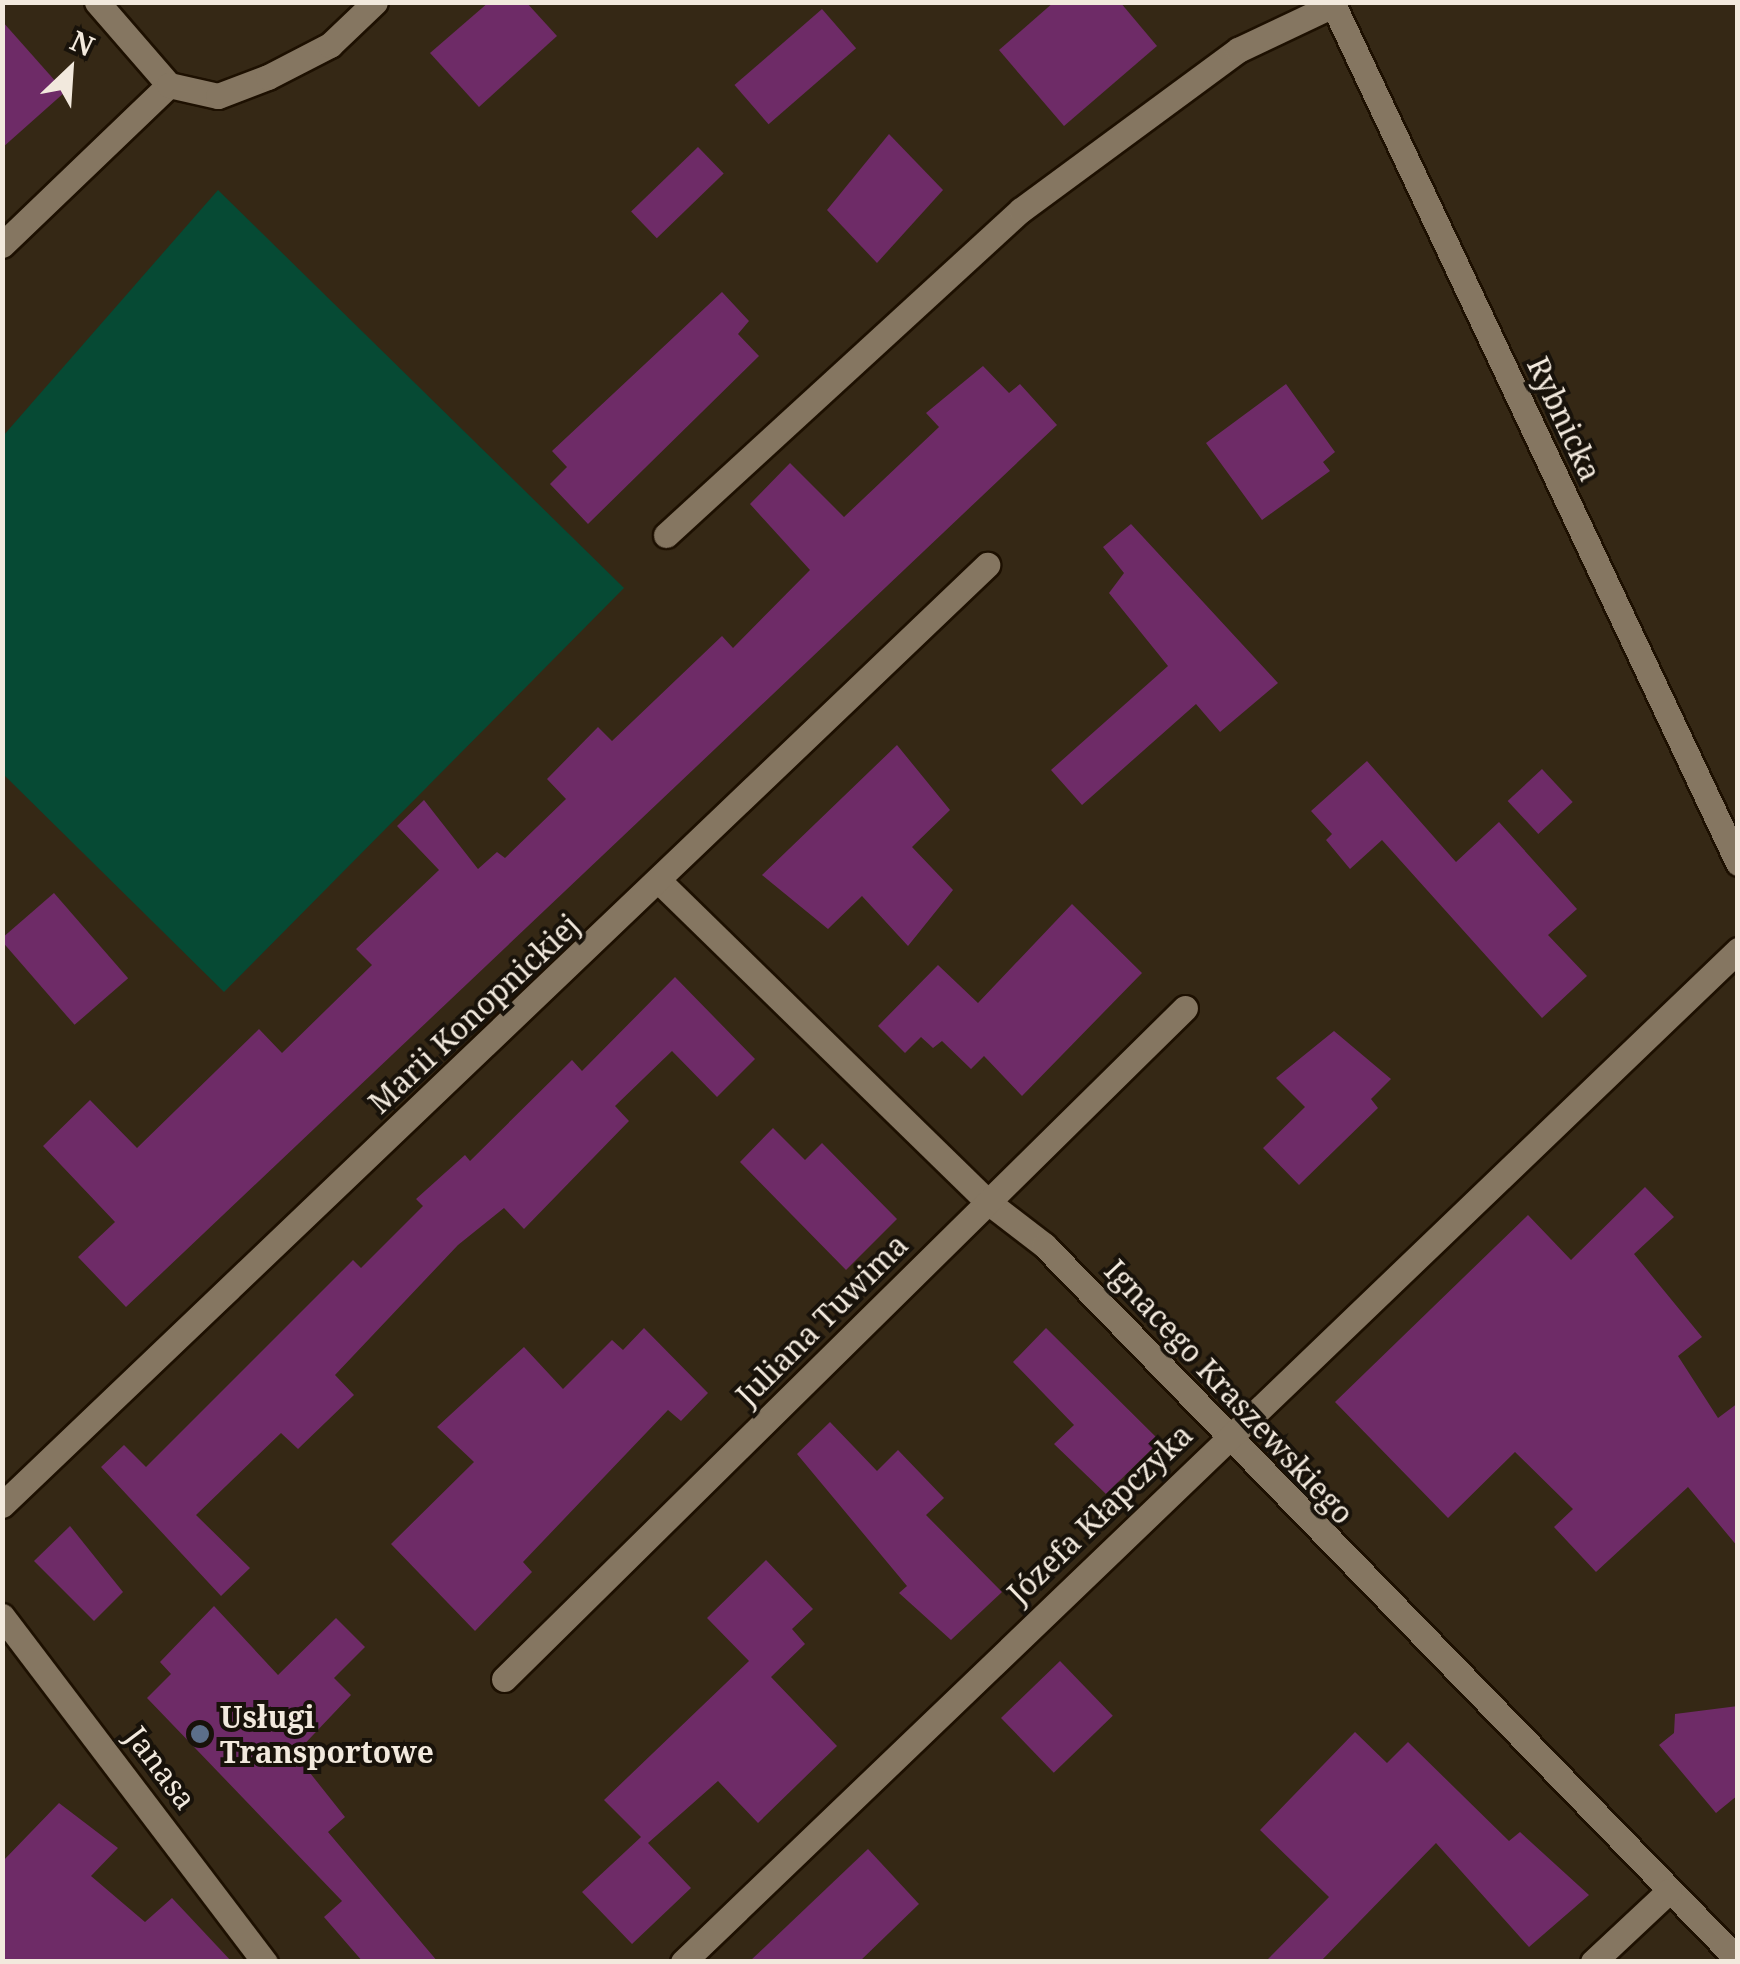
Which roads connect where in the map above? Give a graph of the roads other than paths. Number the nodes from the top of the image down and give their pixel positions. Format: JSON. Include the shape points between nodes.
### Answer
{"nodes":[{"id":1,"x":96,"y":2,"type":"edge"},
{"id":2,"x":376,"y":2,"type":"edge"},
{"id":3,"x":1332,"y":4,"type":"edge"},
{"id":4,"x":169,"y":84,"type":"junction"},
{"id":5,"x":2,"y":245,"type":"edge"},
{"id":6,"x":666,"y":535,"type":"dead end"},
{"id":7,"x":987,"y":565,"type":"dead end"},
{"id":8,"x":1738,"y":863,"type":"edge"},
{"id":9,"x":660,"y":882,"type":"junction"},
{"id":10,"x":1738,"y":950,"type":"edge"},
{"id":11,"x":1185,"y":1008,"type":"dead end"},
{"id":12,"x":988,"y":1202,"type":"junction"},
{"id":13,"x":1230,"y":1435,"type":"junction"},
{"id":14,"x":2,"y":1506,"type":"edge"},
{"id":15,"x":2,"y":1616,"type":"edge"},
{"id":16,"x":504,"y":1679,"type":"dead end"},
{"id":17,"x":1669,"y":1891,"type":"junction"},
{"id":18,"x":259,"y":1959,"type":"edge"},
{"id":19,"x":1738,"y":1960,"type":"edge"},
{"id":20,"x":682,"y":1962,"type":"edge"},
{"id":21,"x":1593,"y":1962,"type":"edge"}],
"edges":[{"from":1,"to":4,"type":"street"},
{"from":2,"to":4,"type":"street","via":[[330,45],[268,77],[218,96]]},
{"from":3,"to":6,"type":"street","via":[[1238,50],[1021,210]]},
{"from":3,"to":8,"type":"street","name":"Rybnicka"},
{"from":4,"to":5,"type":"street"},
{"from":7,"to":9,"type":"street","name":"Marii Konopnickiej"},
{"from":9,"to":12,"type":"street","name":"Ignacego Kraszewskiego"},
{"from":9,"to":14,"type":"street","name":"Marii Konopnickiej"},
{"from":10,"to":13,"type":"street","name":"Józefa Kłapczyka"},
{"from":11,"to":12,"type":"street","name":"Juliana Tuwima"},
{"from":12,"to":13,"type":"street","name":"Ignacego Kraszewskiego","via":[[1044,1245]]},
{"from":12,"to":16,"type":"street","name":"Juliana Tuwima"},
{"from":13,"to":17,"type":"street","name":"Ignacego Kraszewskiego","via":[[1256,1473]]},
{"from":13,"to":20,"type":"street","name":"Józefa Kłapczyka"},
{"from":15,"to":18,"type":"street","name":"Janasa"},
{"from":17,"to":19,"type":"street","name":"Ignacego Kraszewskiego"},
{"from":17,"to":21,"type":"street"}]}
